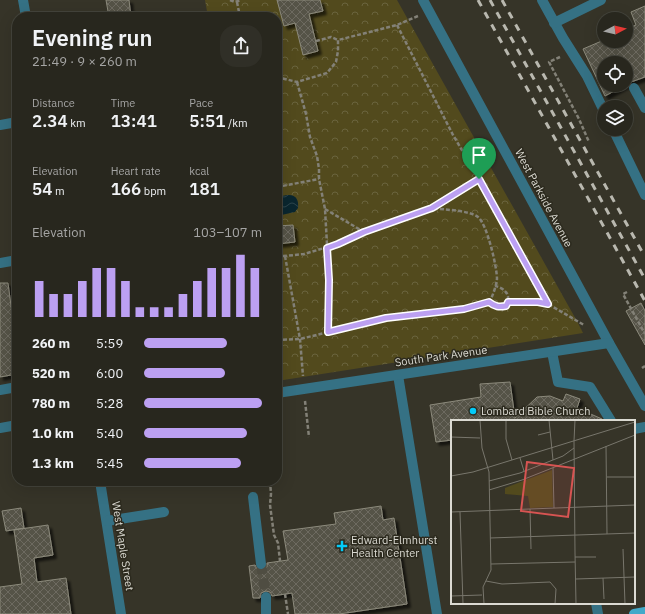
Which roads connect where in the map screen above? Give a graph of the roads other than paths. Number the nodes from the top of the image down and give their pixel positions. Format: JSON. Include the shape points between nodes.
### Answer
{"nodes":[{"id":1,"x":23,"y":0,"type":"edge"},
{"id":2,"x":423,"y":0,"type":"edge"},
{"id":3,"x":542,"y":0,"type":"edge"},
{"id":4,"x":600,"y":0,"type":"edge"},
{"id":5,"x":25,"y":12,"type":"edge"},
{"id":6,"x":554,"y":23,"type":"junction"},
{"id":7,"x":634,"y":88,"type":"dead end"},
{"id":8,"x":599,"y":100,"type":"edge"},
{"id":9,"x":645,"y":108,"type":"edge"},
{"id":10,"x":12,"y":123,"type":"edge"},
{"id":11,"x":0,"y":125,"type":"edge"},
{"id":12,"x":616,"y":136,"type":"edge"},
{"id":13,"x":645,"y":195,"type":"edge"},
{"id":14,"x":12,"y":261,"type":"edge"},
{"id":15,"x":0,"y":263,"type":"edge"},
{"id":16,"x":609,"y":343,"type":"junction"},
{"id":17,"x":552,"y":352,"type":"junction"},
{"id":18,"x":398,"y":375,"type":"junction"},
{"id":19,"x":12,"y":388,"type":"edge"},
{"id":20,"x":0,"y":390,"type":"edge"},
{"id":21,"x":282,"y":392,"type":"edge"},
{"id":22,"x":645,"y":406,"type":"edge"},
{"id":23,"x":610,"y":420,"type":"edge"},
{"id":24,"x":12,"y":426,"type":"edge"},
{"id":25,"x":645,"y":427,"type":"edge"},
{"id":26,"x":0,"y":428,"type":"edge"},
{"id":27,"x":635,"y":429,"type":"edge"},
{"id":28,"x":101,"y":486,"type":"edge"},
{"id":29,"x":253,"y":497,"type":"dead end"},
{"id":30,"x":164,"y":512,"type":"dead end"},
{"id":31,"x":107,"y":521,"type":"junction"},
{"id":32,"x":261,"y":564,"type":"tunnel mouth"},
{"id":33,"x":596,"y":604,"type":"edge"},
{"id":34,"x":645,"y":612,"type":"edge"},
{"id":35,"x":121,"y":614,"type":"edge"},
{"id":36,"x":437,"y":614,"type":"edge"},
{"id":37,"x":598,"y":614,"type":"edge"},
{"id":38,"x":634,"y":614,"type":"edge"}],
"edges":[{"from":1,"to":5,"type":"street"},
{"from":2,"to":16,"type":"street","name":"West Parkside Avenue"},
{"from":3,"to":6,"type":"street"},
{"from":4,"to":6,"type":"street"},
{"from":6,"to":8,"type":"street"},
{"from":7,"to":9,"type":"street"},
{"from":10,"to":11,"type":"street"},
{"from":12,"to":13,"type":"street"},
{"from":14,"to":15,"type":"street"},
{"from":16,"to":17,"type":"street","name":"South Park Avenue"},
{"from":16,"to":22,"type":"street","name":"West Parkside Avenue"},
{"from":17,"to":18,"type":"street","name":"South Park Avenue"},
{"from":17,"to":23,"type":"street","via":[[558,382],[590,387]]},
{"from":18,"to":21,"type":"street","name":"South Park Avenue"},
{"from":18,"to":36,"type":"street"},
{"from":19,"to":20,"type":"street"},
{"from":24,"to":26,"type":"street"},
{"from":25,"to":27,"type":"street"},
{"from":28,"to":31,"type":"street","name":"West Maple Street"},
{"from":29,"to":32,"type":"street"},
{"from":30,"to":31,"type":"street"},
{"from":31,"to":35,"type":"street","name":"West Maple Street"},
{"from":33,"to":37,"type":"street"},
{"from":34,"to":38,"type":"main road"}]}
